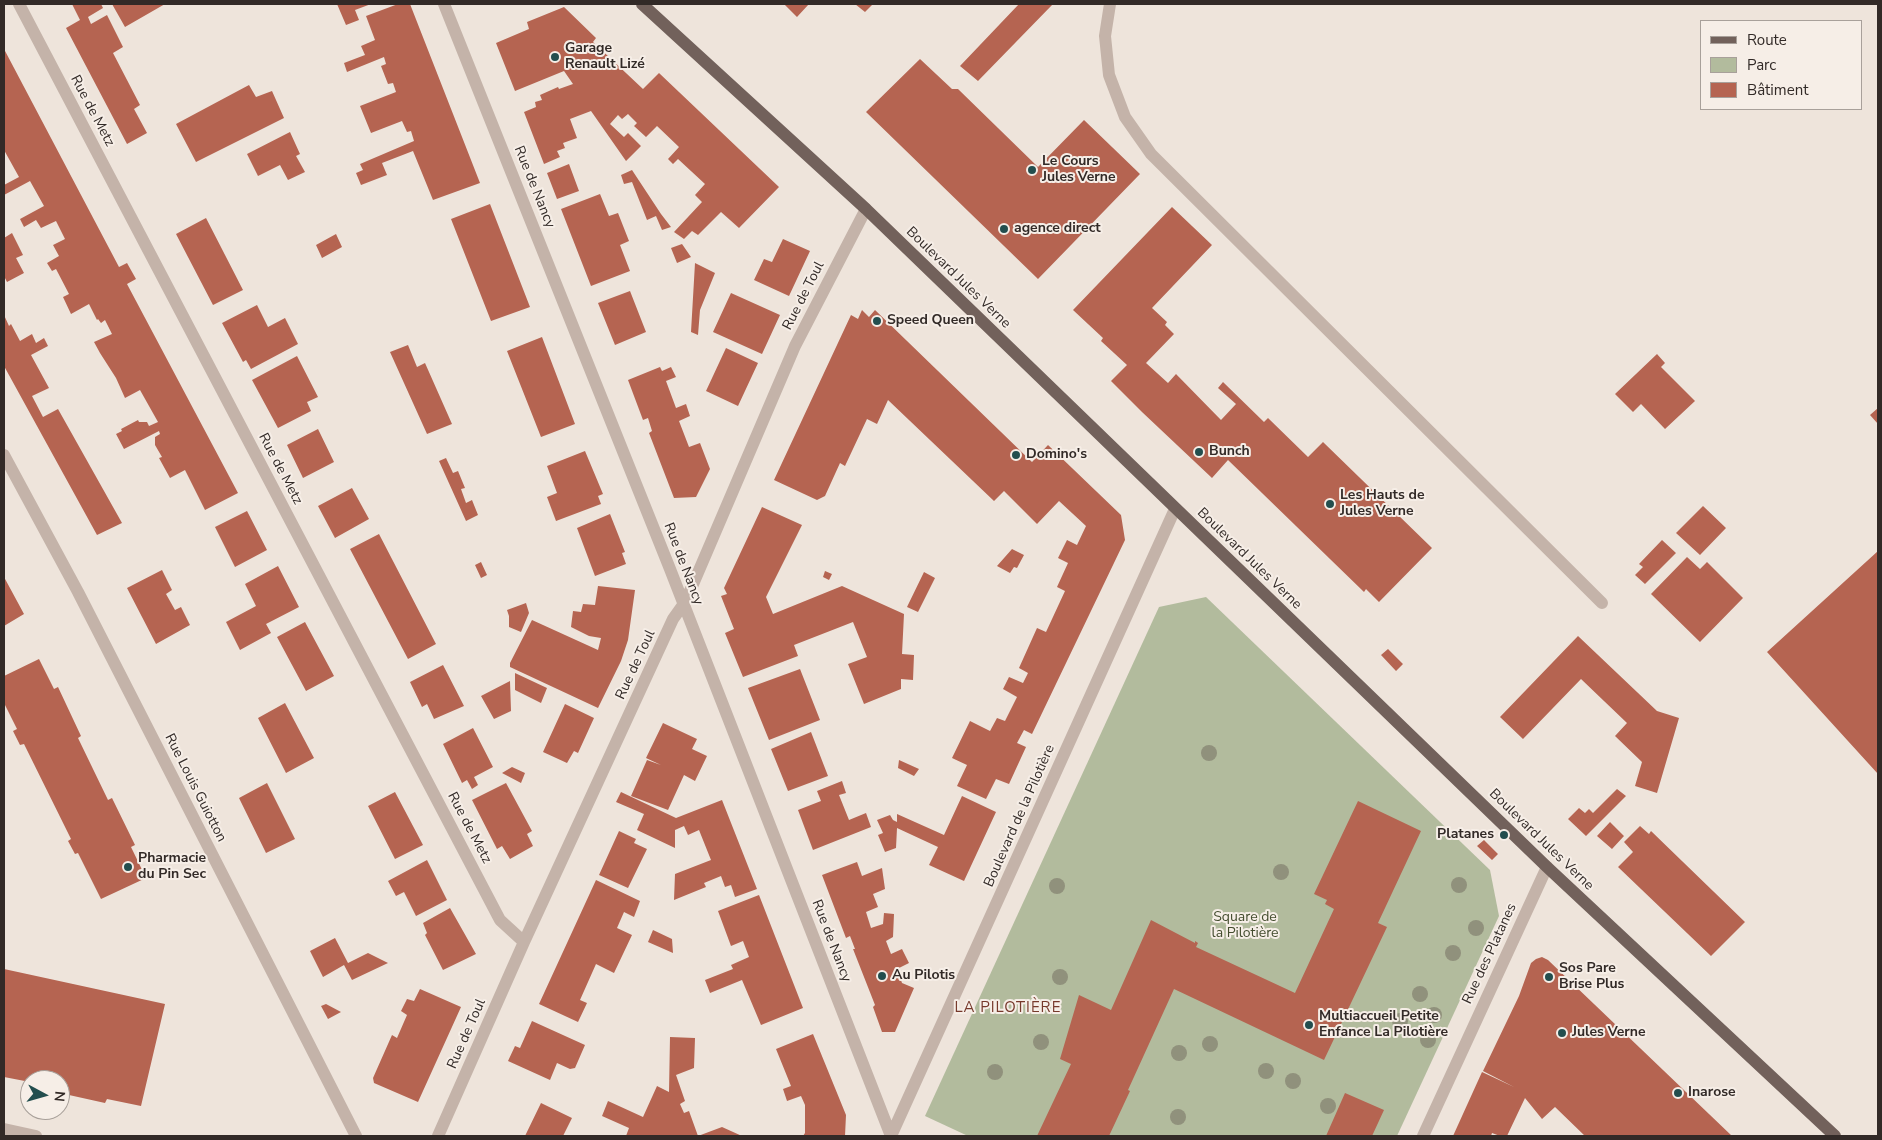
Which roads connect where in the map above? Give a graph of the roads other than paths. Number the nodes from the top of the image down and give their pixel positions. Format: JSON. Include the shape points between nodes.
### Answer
{"nodes":[{"id":1,"x":19,"y":4,"type":"edge"},
{"id":2,"x":444,"y":4,"type":"edge"},
{"id":3,"x":642,"y":4,"type":"edge"},
{"id":4,"x":1110,"y":4,"type":"edge"},
{"id":5,"x":866,"y":209,"type":"junction"},
{"id":6,"x":4,"y":455,"type":"edge"},
{"id":7,"x":1175,"y":509,"type":"junction"},
{"id":8,"x":1602,"y":603,"type":"dead end"},
{"id":9,"x":683,"y":605,"type":"junction"},
{"id":10,"x":1547,"y":867,"type":"junction"},
{"id":11,"x":524,"y":942,"type":"junction"},
{"id":12,"x":4,"y":1129,"type":"edge"},
{"id":13,"x":36,"y":1136,"type":"edge"},
{"id":14,"x":356,"y":1136,"type":"edge"},
{"id":15,"x":438,"y":1136,"type":"edge"},
{"id":16,"x":891,"y":1136,"type":"edge"},
{"id":17,"x":1423,"y":1136,"type":"edge"},
{"id":18,"x":1835,"y":1136,"type":"edge"}],
"edges":[{"from":1,"to":11,"type":"street","name":"Rue de Metz","via":[[500,920]]},
{"from":2,"to":9,"type":"street","name":"Rue de Nancy"},
{"from":3,"to":5,"type":"main road","name":"Boulevard Jules Verne"},
{"from":4,"to":8,"type":"street","via":[[1105,36],[1109,75],[1124,117],[1151,154]]},
{"from":5,"to":7,"type":"main road","name":"Boulevard Jules Verne"},
{"from":5,"to":9,"type":"street","name":"Rue de Toul","via":[[795,346]]},
{"from":6,"to":14,"type":"street","name":"Rue Louis Guiotton","via":[[78,592]]},
{"from":7,"to":10,"type":"main road","name":"Boulevard Jules Verne"},
{"from":7,"to":16,"type":"street","name":"Boulevard de la Pilotière"},
{"from":9,"to":11,"type":"street","name":"Rue de Toul","via":[[673,619]]},
{"from":9,"to":16,"type":"street","name":"Rue de Nancy"},
{"from":10,"to":17,"type":"street","name":"Rue des Platanes"},
{"from":10,"to":18,"type":"main road","name":"Boulevard Jules Verne"},
{"from":11,"to":15,"type":"street","name":"Rue de Toul"},
{"from":12,"to":13,"type":"street"}]}
